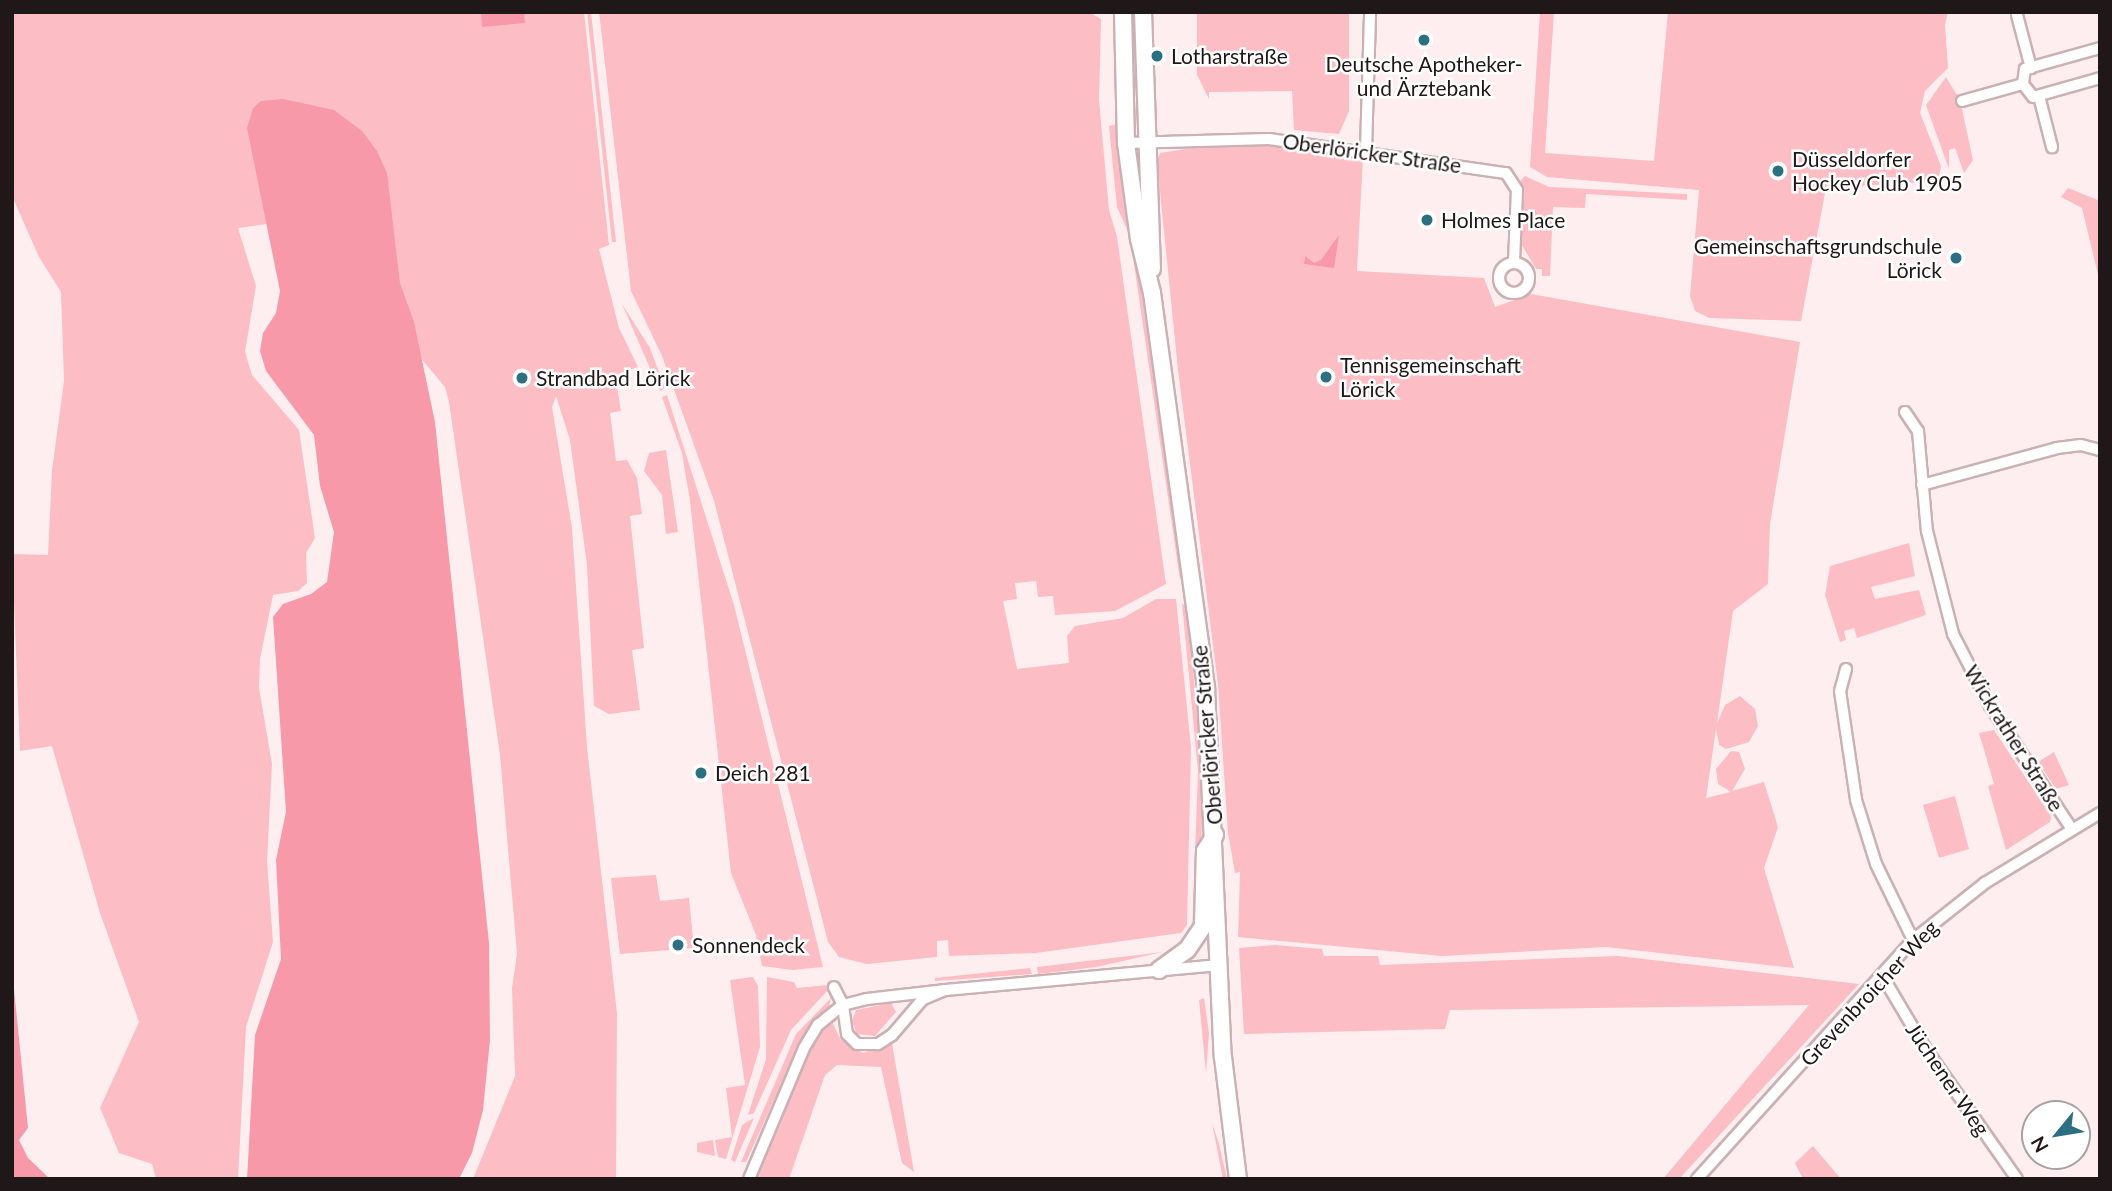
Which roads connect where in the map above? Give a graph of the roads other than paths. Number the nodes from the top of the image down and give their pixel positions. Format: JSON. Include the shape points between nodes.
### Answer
{"nodes":[{"id":1,"x":1123,"y":12,"type":"edge"},
{"id":2,"x":1143,"y":12,"type":"edge"},
{"id":3,"x":1370,"y":12,"type":"edge"},
{"id":4,"x":2017,"y":15,"type":"dead end"},
{"id":5,"x":2100,"y":48,"type":"edge"},
{"id":6,"x":2031,"y":68,"type":"junction"},
{"id":7,"x":2100,"y":78,"type":"edge"},
{"id":8,"x":2023,"y":85,"type":"junction"},
{"id":9,"x":2039,"y":96,"type":"junction"},
{"id":10,"x":1962,"y":101,"type":"dead end"},
{"id":11,"x":1145,"y":141,"type":"junction"},
{"id":12,"x":1126,"y":143,"type":"junction"},
{"id":13,"x":2052,"y":147,"type":"dead end"},
{"id":14,"x":1366,"y":150,"type":"junction"},
{"id":15,"x":1514,"y":262,"type":"dead end"},
{"id":16,"x":1152,"y":293,"type":"junction"},
{"id":17,"x":1905,"y":412,"type":"dead end"},
{"id":18,"x":2100,"y":450,"type":"edge"},
{"id":19,"x":1922,"y":485,"type":"junction"},
{"id":20,"x":1846,"y":668,"type":"dead end"},
{"id":21,"x":2100,"y":813,"type":"edge"},
{"id":22,"x":2071,"y":828,"type":"junction"},
{"id":23,"x":1216,"y":835,"type":"junction"},
{"id":24,"x":1913,"y":940,"type":"junction"},
{"id":25,"x":1220,"y":965,"type":"junction"},
{"id":26,"x":1159,"y":970,"type":"junction"},
{"id":27,"x":1883,"y":977,"type":"junction"},
{"id":28,"x":834,"y":987,"type":"dead end"},
{"id":29,"x":945,"y":990,"type":"junction"},
{"id":30,"x":843,"y":1005,"type":"junction"},
{"id":31,"x":749,"y":1179,"type":"edge"},
{"id":32,"x":1238,"y":1179,"type":"edge"},
{"id":33,"x":1697,"y":1179,"type":"edge"},
{"id":34,"x":2017,"y":1179,"type":"edge"}],
"edges":[{"from":1,"to":12,"type":"main road"},
{"from":2,"to":11,"type":"main road"},
{"from":3,"to":14,"type":"street"},
{"from":4,"to":6,"type":"street"},
{"from":5,"to":6,"type":"street"},
{"from":6,"to":8,"type":"street","via":[[2025,69]]},
{"from":7,"to":9,"type":"street"},
{"from":8,"to":9,"type":"street","via":[[2034,97]]},
{"from":8,"to":10,"type":"street"},
{"from":9,"to":13,"type":"street"},
{"from":11,"to":12,"type":"street","name":"Oberlöricker Straße"},
{"from":11,"to":14,"type":"street","name":"Oberlöricker Straße","via":[[1269,139]]},
{"from":11,"to":16,"type":"main road","name":"Oberlöricker Straße"},
{"from":12,"to":16,"type":"main road","name":"Oberlöricker Straße","via":[[1139,239]]},
{"from":14,"to":15,"type":"street","name":"Oberlöricker Straße","via":[[1508,175],[1517,190]]},
{"from":16,"to":23,"type":"main road","name":"Oberlöricker Straße","via":[[1206,689]]},
{"from":17,"to":19,"type":"street","name":"Wickrather Straße","via":[[1918,431]]},
{"from":18,"to":19,"type":"street","via":[[2081,445],[2057,447]]},
{"from":19,"to":22,"type":"street","name":"Wickrather Straße","via":[[1927,531],[1953,634],[1990,706]]},
{"from":20,"to":24,"type":"street","via":[[1840,691],[1856,800],[1876,864]]},
{"from":21,"to":22,"type":"street","name":"Grevenbroicher Weg"},
{"from":22,"to":24,"type":"street","name":"Grevenbroicher Weg","via":[[1984,883]]},
{"from":23,"to":25,"type":"main road","name":"Oberlöricker Straße"},
{"from":23,"to":26,"type":"main road","via":[[1205,851],[1203,926],[1187,950]]},
{"from":24,"to":27,"type":"street","name":"Grevenbroicher Weg"},
{"from":25,"to":26,"type":"street"},
{"from":25,"to":32,"type":"main road","name":"Oberlöricker Straße","via":[[1227,1116]]},
{"from":26,"to":29,"type":"street"},
{"from":27,"to":33,"type":"street","name":"Grevenbroicher Weg"},
{"from":27,"to":34,"type":"street","name":"Jüchener Weg","via":[[1927,1051]]},
{"from":28,"to":30,"type":"street"},
{"from":29,"to":30,"type":"street"},
{"from":29,"to":30,"type":"street","via":[[922,1000],[892,1035],[867,1047],[847,1034]]},
{"from":30,"to":31,"type":"street","via":[[818,1025],[804,1048]]}]}
